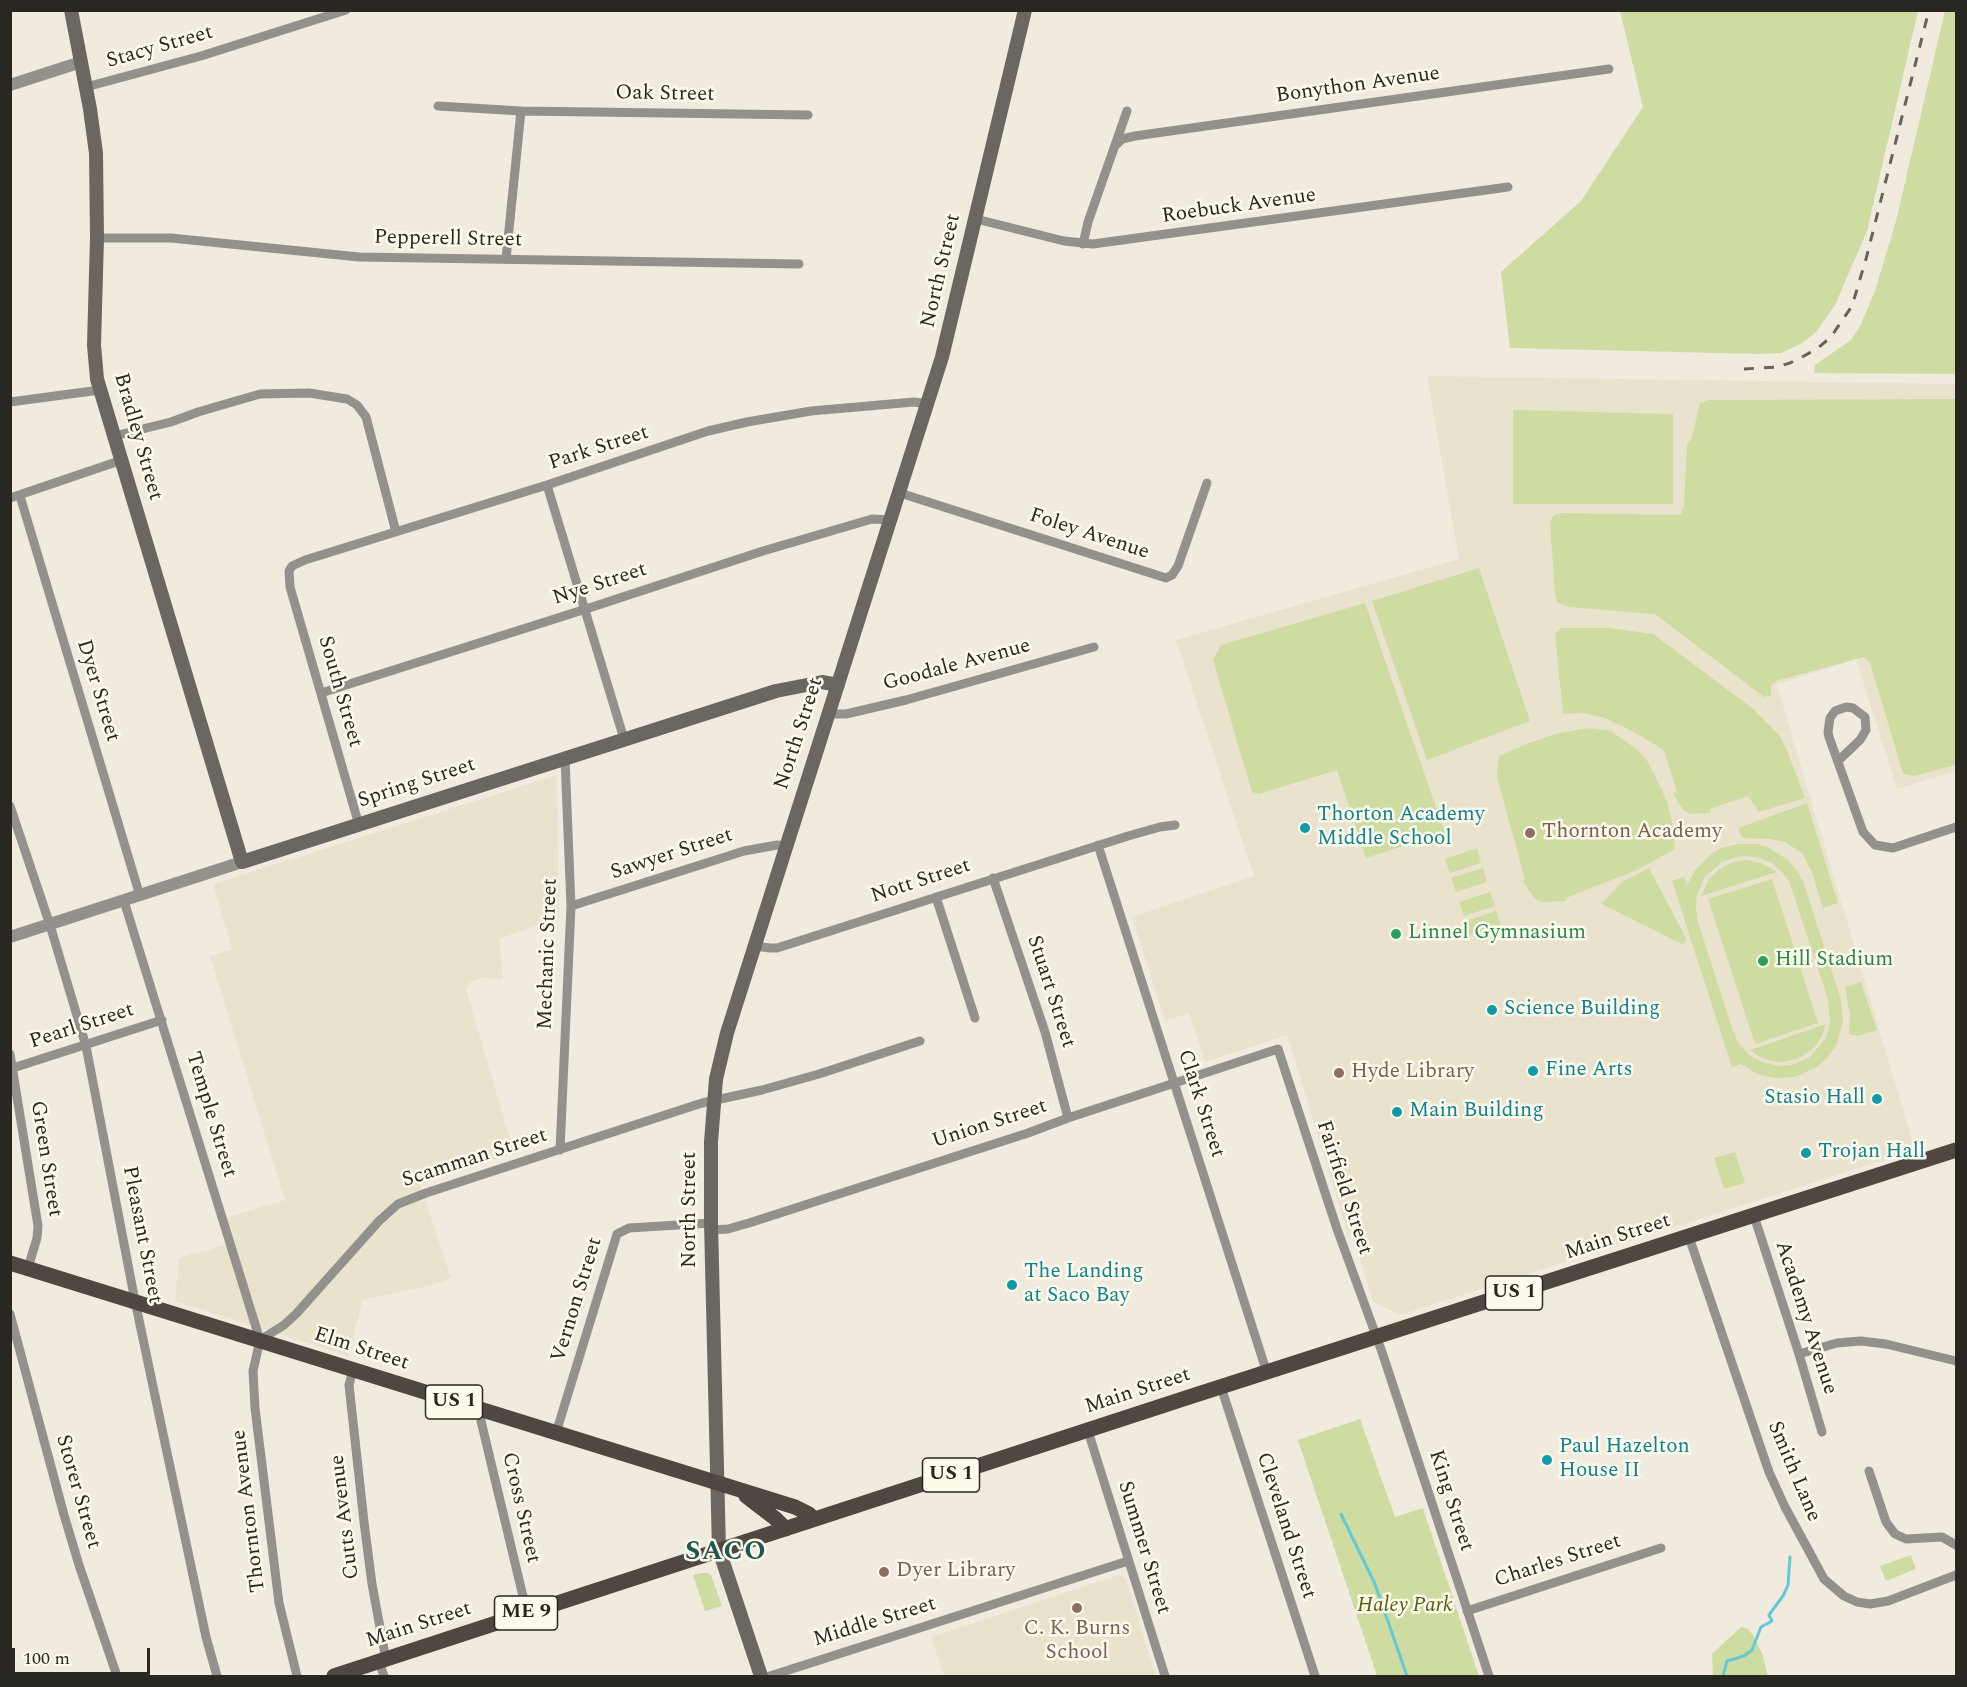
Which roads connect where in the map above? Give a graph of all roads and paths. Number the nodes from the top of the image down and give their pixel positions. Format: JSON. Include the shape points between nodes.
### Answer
{"nodes":[{"id":1,"x":70,"y":10,"type":"edge"},
{"id":2,"x":346,"y":10,"type":"edge"},
{"id":3,"x":1025,"y":10,"type":"edge"},
{"id":4,"x":81,"y":62,"type":"junction"},
{"id":5,"x":1609,"y":69,"type":"dead end"},
{"id":6,"x":10,"y":85,"type":"edge"},
{"id":7,"x":86,"y":87,"type":"junction"},
{"id":8,"x":438,"y":106,"type":"dead end"},
{"id":9,"x":520,"y":111,"type":"junction"},
{"id":10,"x":1127,"y":111,"type":"dead end"},
{"id":11,"x":808,"y":116,"type":"dead end"},
{"id":12,"x":1115,"y":146,"type":"junction"},
{"id":13,"x":1508,"y":187,"type":"dead end"},
{"id":14,"x":976,"y":219,"type":"junction"},
{"id":15,"x":97,"y":238,"type":"junction"},
{"id":16,"x":1083,"y":244,"type":"junction"},
{"id":17,"x":506,"y":259,"type":"junction"},
{"id":18,"x":799,"y":264,"type":"dead end"},
{"id":19,"x":100,"y":390,"type":"junction"},
{"id":20,"x":10,"y":402,"type":"edge"},
{"id":21,"x":928,"y":404,"type":"junction"},
{"id":22,"x":114,"y":436,"type":"junction"},
{"id":23,"x":122,"y":460,"type":"junction"},
{"id":24,"x":1207,"y":483,"type":"dead end"},
{"id":25,"x":547,"y":485,"type":"junction"},
{"id":26,"x":900,"y":493,"type":"junction"},
{"id":27,"x":15,"y":497,"type":"edge"},
{"id":28,"x":891,"y":520,"type":"junction"},
{"id":29,"x":396,"y":532,"type":"junction"},
{"id":30,"x":289,"y":569,"type":"joint"},
{"id":31,"x":585,"y":609,"type":"junction"},
{"id":32,"x":1094,"y":647,"type":"dead end"},
{"id":33,"x":838,"y":685,"type":"junction"},
{"id":34,"x":321,"y":693,"type":"junction"},
{"id":35,"x":829,"y":714,"type":"junction"},
{"id":36,"x":624,"y":739,"type":"junction"},
{"id":37,"x":566,"y":758,"type":"junction"},
{"id":38,"x":1838,"y":760,"type":"junction"},
{"id":39,"x":11,"y":807,"type":"edge"},
{"id":40,"x":359,"y":825,"type":"junction"},
{"id":41,"x":1175,"y":825,"type":"dead end"},
{"id":42,"x":1956,"y":827,"type":"edge"},
{"id":43,"x":1098,"y":845,"type":"junction"},
{"id":44,"x":786,"y":846,"type":"junction"},
{"id":45,"x":242,"y":862,"type":"junction"},
{"id":46,"x":993,"y":878,"type":"junction"},
{"id":47,"x":140,"y":896,"type":"junction"},
{"id":48,"x":936,"y":897,"type":"junction"},
{"id":49,"x":124,"y":901,"type":"junction"},
{"id":50,"x":570,"y":906,"type":"junction"},
{"id":51,"x":50,"y":925,"type":"junction"},
{"id":52,"x":10,"y":937,"type":"edge"},
{"id":53,"x":754,"y":946,"type":"junction"},
{"id":54,"x":975,"y":1017,"type":"dead end"},
{"id":55,"x":162,"y":1020,"type":"junction"},
{"id":56,"x":920,"y":1041,"type":"dead end"},
{"id":57,"x":86,"y":1046,"type":"junction"},
{"id":58,"x":1278,"y":1048,"type":"joint"},
{"id":59,"x":10,"y":1054,"type":"edge"},
{"id":60,"x":13,"y":1068,"type":"junction"},
{"id":61,"x":1174,"y":1083,"type":"junction"},
{"id":62,"x":714,"y":1099,"type":"junction"},
{"id":63,"x":1068,"y":1118,"type":"junction"},
{"id":64,"x":560,"y":1150,"type":"junction"},
{"id":65,"x":1956,"y":1150,"type":"edge"},
{"id":66,"x":1754,"y":1216,"type":"junction"},
{"id":67,"x":711,"y":1226,"type":"junction"},
{"id":68,"x":1689,"y":1237,"type":"junction"},
{"id":69,"x":11,"y":1263,"type":"edge"},
{"id":70,"x":28,"y":1268,"type":"junction"},
{"id":71,"x":135,"y":1301,"type":"junction"},
{"id":72,"x":10,"y":1314,"type":"edge"},
{"id":73,"x":1376,"y":1337,"type":"junction"},
{"id":74,"x":260,"y":1340,"type":"junction"},
{"id":75,"x":1799,"y":1354,"type":"junction"},
{"id":76,"x":1956,"y":1361,"type":"edge"},
{"id":77,"x":353,"y":1370,"type":"junction"},
{"id":78,"x":1267,"y":1373,"type":"junction"},
{"id":79,"x":1221,"y":1387,"type":"junction"},
{"id":80,"x":482,"y":1410,"type":"junction"},
{"id":81,"x":1088,"y":1431,"type":"junction"},
{"id":82,"x":1822,"y":1432,"type":"dead end"},
{"id":83,"x":556,"y":1433,"type":"junction"},
{"id":84,"x":1869,"y":1472,"type":"dead end"},
{"id":85,"x":717,"y":1482,"type":"junction"},
{"id":86,"x":734,"y":1487,"type":"junction"},
{"id":87,"x":814,"y":1519,"type":"junction"},
{"id":88,"x":786,"y":1528,"type":"junction"},
{"id":89,"x":1956,"y":1545,"type":"edge"},
{"id":90,"x":1661,"y":1548,"type":"dead end"},
{"id":91,"x":719,"y":1550,"type":"junction"},
{"id":92,"x":1128,"y":1561,"type":"junction"},
{"id":93,"x":1956,"y":1575,"type":"edge"},
{"id":94,"x":1467,"y":1611,"type":"junction"},
{"id":95,"x":527,"y":1613,"type":"junction"},
{"id":96,"x":383,"y":1666,"type":"edge"},
{"id":97,"x":117,"y":1677,"type":"edge"},
{"id":98,"x":217,"y":1677,"type":"edge"},
{"id":99,"x":297,"y":1677,"type":"edge"},
{"id":100,"x":334,"y":1677,"type":"edge"},
{"id":101,"x":761,"y":1677,"type":"edge"},
{"id":102,"x":770,"y":1677,"type":"edge"},
{"id":103,"x":1165,"y":1677,"type":"edge"},
{"id":104,"x":1315,"y":1677,"type":"edge"},
{"id":105,"x":1489,"y":1677,"type":"edge"}],
"edges":[{"from":1,"to":4,"type":"main road","name":"Bradley Street"},
{"from":2,"to":7,"type":"street","name":"Stacy Street"},
{"from":3,"to":14,"type":"main road","name":"North Street"},
{"from":4,"to":6,"type":"street"},
{"from":4,"to":7,"type":"main road","name":"Bradley Street"},
{"from":5,"to":12,"type":"street","name":"Bonython Avenue","via":[[1135,136],[1122,139]]},
{"from":7,"to":15,"type":"main road","name":"Bradley Street","via":[[96,153]]},
{"from":8,"to":9,"type":"street","name":"Oak Street"},
{"from":9,"to":11,"type":"street","name":"Oak Street"},
{"from":9,"to":17,"type":"street"},
{"from":10,"to":12,"type":"street"},
{"from":12,"to":16,"type":"street"},
{"from":13,"to":16,"type":"street","name":"Roebuck Avenue"},
{"from":14,"to":16,"type":"street","name":"Roebuck Avenue"},
{"from":14,"to":21,"type":"main road","name":"North Street"},
{"from":15,"to":17,"type":"street","name":"Pepperell Street","via":[[171,238],[349,256]]},
{"from":15,"to":19,"type":"main road","name":"Bradley Street","via":[[93,345]]},
{"from":17,"to":18,"type":"street","name":"Pepperell Street"},
{"from":19,"to":20,"type":"street"},
{"from":19,"to":22,"type":"main road","name":"Bradley Street"},
{"from":21,"to":25,"type":"street","name":"Park Street","via":[[811,411],[747,422],[708,431]]},
{"from":21,"to":26,"type":"main road","name":"North Street"},
{"from":22,"to":23,"type":"main road","name":"Bradley Street"},
{"from":22,"to":29,"type":"street","via":[[260,394],[309,393],[347,399],[366,417]]},
{"from":23,"to":27,"type":"street"},
{"from":23,"to":45,"type":"main road","name":"Bradley Street"},
{"from":24,"to":26,"type":"street","name":"Foley Avenue","via":[[1178,566],[1166,578]]},
{"from":25,"to":29,"type":"street","name":"Park Street"},
{"from":25,"to":31,"type":"street"},
{"from":26,"to":28,"type":"main road","name":"North Street"},
{"from":27,"to":47,"type":"street","name":"Dyer Street"},
{"from":28,"to":31,"type":"street","name":"Nye Street","via":[[878,518],[763,550]]},
{"from":28,"to":33,"type":"main road","name":"North Street"},
{"from":29,"to":30,"type":"street","name":"Park Street","via":[[300,562]]},
{"from":30,"to":34,"type":"street","name":"South Street","via":[[290,587]]},
{"from":31,"to":34,"type":"street","name":"Nye Street"},
{"from":31,"to":36,"type":"street"},
{"from":32,"to":35,"type":"street","name":"Goodale Avenue","via":[[906,700],[846,714]]},
{"from":33,"to":35,"type":"main road","name":"North Street"},
{"from":33,"to":36,"type":"main road","name":"Spring Street","via":[[822,682],[792,687]]},
{"from":34,"to":40,"type":"street","name":"South Street"},
{"from":35,"to":44,"type":"main road","name":"North Street"},
{"from":36,"to":37,"type":"main road","name":"Spring Street"},
{"from":37,"to":40,"type":"main road","name":"Spring Street"},
{"from":37,"to":50,"type":"street","name":"Mechanic Street"},
{"from":38,"to":38,"type":"street","via":[[1866,730],[1865,717],[1853,708],[1838,709],[1830,718],[1828,732]]},
{"from":38,"to":42,"type":"street","via":[[1863,832],[1875,845],[1893,848]]},
{"from":39,"to":51,"type":"street","name":"Pleasant Street"},
{"from":40,"to":45,"type":"main road","name":"Spring Street"},
{"from":41,"to":43,"type":"street","name":"Nott Street"},
{"from":43,"to":46,"type":"street","name":"Nott Street"},
{"from":43,"to":61,"type":"street","name":"Clark Street"},
{"from":44,"to":50,"type":"street","name":"Sawyer Street","via":[[744,850]]},
{"from":44,"to":53,"type":"main road","name":"North Street"},
{"from":45,"to":47,"type":"street","name":"Spring Street"},
{"from":46,"to":48,"type":"street","name":"Nott Street"},
{"from":46,"to":63,"type":"street","name":"Stuart Street","via":[[1045,1032]]},
{"from":47,"to":49,"type":"street","name":"Spring Street"},
{"from":48,"to":53,"type":"street","name":"Nott Street","via":[[777,948]]},
{"from":48,"to":54,"type":"street"},
{"from":49,"to":51,"type":"street","name":"Spring Street"},
{"from":49,"to":55,"type":"street","name":"Temple Street"},
{"from":50,"to":64,"type":"street","name":"Mechanic Street"},
{"from":51,"to":52,"type":"street","name":"Spring Street"},
{"from":51,"to":57,"type":"street","name":"Pleasant Street"},
{"from":53,"to":62,"type":"main road","name":"North Street","via":[[722,1049]]},
{"from":55,"to":57,"type":"street","name":"Pearl Street"},
{"from":55,"to":74,"type":"street","name":"Temple Street"},
{"from":56,"to":62,"type":"street","name":"Scamman Street","via":[[773,1087]]},
{"from":57,"to":60,"type":"street","name":"Pearl Street"},
{"from":57,"to":71,"type":"street","name":"Pleasant Street"},
{"from":58,"to":61,"type":"street","name":"Union Street"},
{"from":58,"to":73,"type":"street","name":"Fairfield Street"},
{"from":59,"to":60,"type":"street","name":"Green Street"},
{"from":60,"to":70,"type":"street","name":"Green Street","via":[[38,1226]]},
{"from":61,"to":63,"type":"street","name":"Union Street"},
{"from":61,"to":78,"type":"street","name":"Clark Street"},
{"from":62,"to":64,"type":"street","name":"Scamman Street"},
{"from":62,"to":67,"type":"main road","name":"North Street"},
{"from":63,"to":67,"type":"street","name":"Union Street","via":[[749,1223],[728,1229]]},
{"from":64,"to":74,"type":"street","name":"Scamman Street","via":[[398,1204],[296,1314]]},
{"from":65,"to":66,"type":"main road","name":"Main Street","number":"US 1"},
{"from":66,"to":68,"type":"main road","name":"Main Street","number":"US 1"},
{"from":66,"to":75,"type":"street","name":"Academy Avenue"},
{"from":67,"to":83,"type":"street","name":"Vernon Street","via":[[629,1228],[617,1234]]},
{"from":67,"to":85,"type":"main road","name":"North Street"},
{"from":68,"to":73,"type":"main road","name":"Main Street","number":"US 1"},
{"from":68,"to":93,"type":"street","name":"Smith Lane","via":[[1769,1472],[1824,1579],[1844,1596],[1870,1604]]},
{"from":69,"to":70,"type":"main road","name":"Elm Street","number":"US 1"},
{"from":70,"to":71,"type":"main road","name":"Elm Street","number":"US 1"},
{"from":71,"to":74,"type":"main road","name":"Elm Street","number":"US 1"},
{"from":71,"to":98,"type":"street","name":"Pleasant Street"},
{"from":72,"to":97,"type":"street","name":"Storer Street","via":[[64,1515]]},
{"from":73,"to":78,"type":"main road","name":"Main Street","number":"US 1"},
{"from":73,"to":94,"type":"street","name":"King Street"},
{"from":74,"to":77,"type":"main road","name":"Elm Street","number":"US 1"},
{"from":74,"to":99,"type":"street","name":"Thornton Avenue","via":[[253,1371],[255,1408],[279,1603]]},
{"from":75,"to":76,"type":"street","via":[[1862,1341]]},
{"from":75,"to":82,"type":"street","name":"Academy Avenue"},
{"from":77,"to":80,"type":"main road","name":"Elm Street","number":"US 1"},
{"from":77,"to":96,"type":"street","name":"Cutts Avenue","via":[[349,1385]]},
{"from":78,"to":79,"type":"main road","name":"Main Street","number":"US 1"},
{"from":79,"to":81,"type":"main road","name":"Main Street","number":"US 1"},
{"from":79,"to":104,"type":"street","name":"Cleveland Street"},
{"from":80,"to":83,"type":"main road","name":"Elm Street","number":"US 1"},
{"from":80,"to":95,"type":"street","name":"Cross Street","via":[[481,1421]]},
{"from":81,"to":87,"type":"main road","name":"Main Street","number":"US 1"},
{"from":81,"to":92,"type":"street","name":"Summer Street"},
{"from":83,"to":85,"type":"main road","name":"Elm Street","number":"US 1"},
{"from":84,"to":89,"type":"street","via":[[1894,1534],[1906,1539],[1942,1537]]},
{"from":85,"to":86,"type":"main road","name":"Elm Street","number":"US 1"},
{"from":85,"to":91,"type":"main road","name":"North Street"},
{"from":86,"to":87,"type":"main road","name":"Elm Street","number":"US 1","via":[[802,1510]]},
{"from":86,"to":88,"type":"main road","name":"Elm Street","number":"US 1"},
{"from":87,"to":88,"type":"main road","name":"Main Street","number":"US 1"},
{"from":88,"to":91,"type":"main road","name":"Main Street"},
{"from":90,"to":94,"type":"street","name":"Charles Street"},
{"from":91,"to":95,"type":"main road","name":"Main Street","number":"ME 9"},
{"from":91,"to":101,"type":"main road","name":"North Street"},
{"from":92,"to":102,"type":"street","name":"Middle Street"},
{"from":92,"to":103,"type":"street","name":"Summer Street"},
{"from":94,"to":105,"type":"street","name":"King Street"},
{"from":95,"to":96,"type":"main road","name":"Main Street","number":"ME 9"},
{"from":96,"to":100,"type":"main road","name":"Main Street","number":"ME 9"}]}
